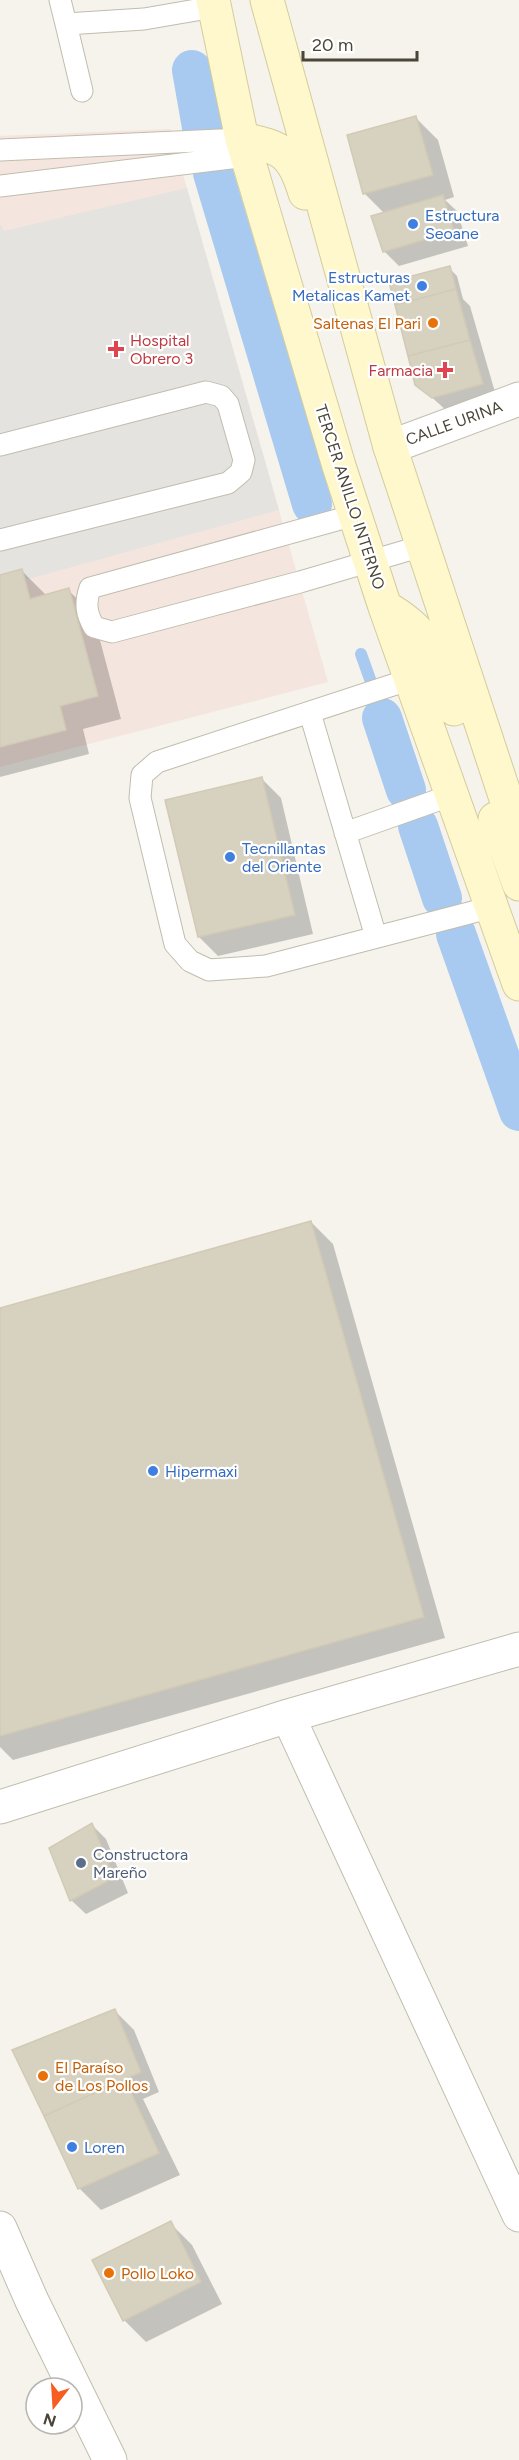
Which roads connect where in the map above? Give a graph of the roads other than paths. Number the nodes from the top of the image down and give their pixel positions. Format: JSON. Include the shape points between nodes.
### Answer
{"nodes":[{"id":1,"x":60,"y":0,"type":"edge"},
{"id":2,"x":255,"y":0,"type":"edge"},
{"id":3,"x":267,"y":0,"type":"edge"},
{"id":4,"x":214,"y":3,"type":"edge"},
{"id":5,"x":66,"y":24,"type":"junction"},
{"id":6,"x":82,"y":91,"type":"dead end"},
{"id":7,"x":253,"y":147,"type":"junction"},
{"id":8,"x":0,"y":150,"type":"edge"},
{"id":9,"x":0,"y":186,"type":"edge"},
{"id":10,"x":519,"y":399,"type":"edge"},
{"id":11,"x":0,"y":445,"type":"edge"},
{"id":12,"x":390,"y":447,"type":"junction"},
{"id":13,"x":355,"y":515,"type":"junction"},
{"id":14,"x":0,"y":540,"type":"edge"},
{"id":15,"x":413,"y":549,"type":"junction"},
{"id":16,"x":370,"y":561,"type":"junction"},
{"id":17,"x":386,"y":607,"type":"junction"},
{"id":18,"x":411,"y":679,"type":"junction"},
{"id":19,"x":310,"y":713,"type":"junction"},
{"id":20,"x":452,"y":795,"type":"junction"},
{"id":21,"x":345,"y":833,"type":"junction"},
{"id":22,"x":519,"y":838,"type":"edge"},
{"id":23,"x":519,"y":884,"type":"edge"},
{"id":24,"x":492,"y":907,"type":"junction"},
{"id":25,"x":376,"y":937,"type":"junction"},
{"id":26,"x":519,"y":984,"type":"edge"},
{"id":27,"x":519,"y":1649,"type":"edge"},
{"id":28,"x":288,"y":1716,"type":"junction"},
{"id":29,"x":0,"y":1807,"type":"edge"},
{"id":30,"x":519,"y":2215,"type":"edge"},
{"id":31,"x":0,"y":2228,"type":"edge"},
{"id":32,"x":111,"y":2460,"type":"edge"}],
"edges":[{"from":1,"to":5,"type":"lane"},
{"from":2,"to":7,"type":"main road","via":[[282,126],[277,137]]},
{"from":3,"to":12,"type":"main road"},
{"from":4,"to":5,"type":"lane","via":[[144,19]]},
{"from":4,"to":7,"type":"main road","name":"TERCER ANILLO INTERNO"},
{"from":5,"to":6,"type":"lane"},
{"from":7,"to":8,"type":"lane"},
{"from":7,"to":9,"type":"lane"},
{"from":7,"to":13,"type":"main road","name":"TERCER ANILLO INTERNO"},
{"from":7,"to":15,"type":"main road","via":[[292,160],[299,172]]},
{"from":10,"to":12,"type":"street","name":"CALLE URINA"},
{"from":11,"to":14,"type":"lane","via":[[206,392],[221,396],[228,404],[244,460],[241,472],[228,483]]},
{"from":12,"to":15,"type":"main road"},
{"from":13,"to":16,"type":"main road","name":"TERCER ANILLO INTERNO"},
{"from":13,"to":16,"type":"lane","via":[[90,588],[87,615],[94,627],[112,632]]},
{"from":15,"to":16,"type":"lane"},
{"from":15,"to":22,"type":"main road","via":[[460,659]]},
{"from":16,"to":17,"type":"main road","name":"TERCER ANILLO INTERNO"},
{"from":17,"to":18,"type":"main road","name":"TERCER ANILLO INTERNO"},
{"from":17,"to":23,"type":"main road","via":[[422,633],[431,647]]},
{"from":18,"to":19,"type":"lane"},
{"from":18,"to":20,"type":"main road","name":"TERCER ANILLO INTERNO"},
{"from":19,"to":21,"type":"lane"},
{"from":19,"to":25,"type":"lane","via":[[157,762],[142,775],[140,798],[175,944],[190,961],[209,970],[266,966]]},
{"from":20,"to":21,"type":"lane"},
{"from":20,"to":24,"type":"main road","name":"TERCER ANILLO INTERNO"},
{"from":21,"to":25,"type":"lane"},
{"from":24,"to":25,"type":"lane"},
{"from":24,"to":26,"type":"main road","name":"TERCER ANILLO INTERNO"},
{"from":27,"to":28,"type":"street"},
{"from":28,"to":29,"type":"street"},
{"from":28,"to":30,"type":"street"},
{"from":31,"to":32,"type":"street"}]}
